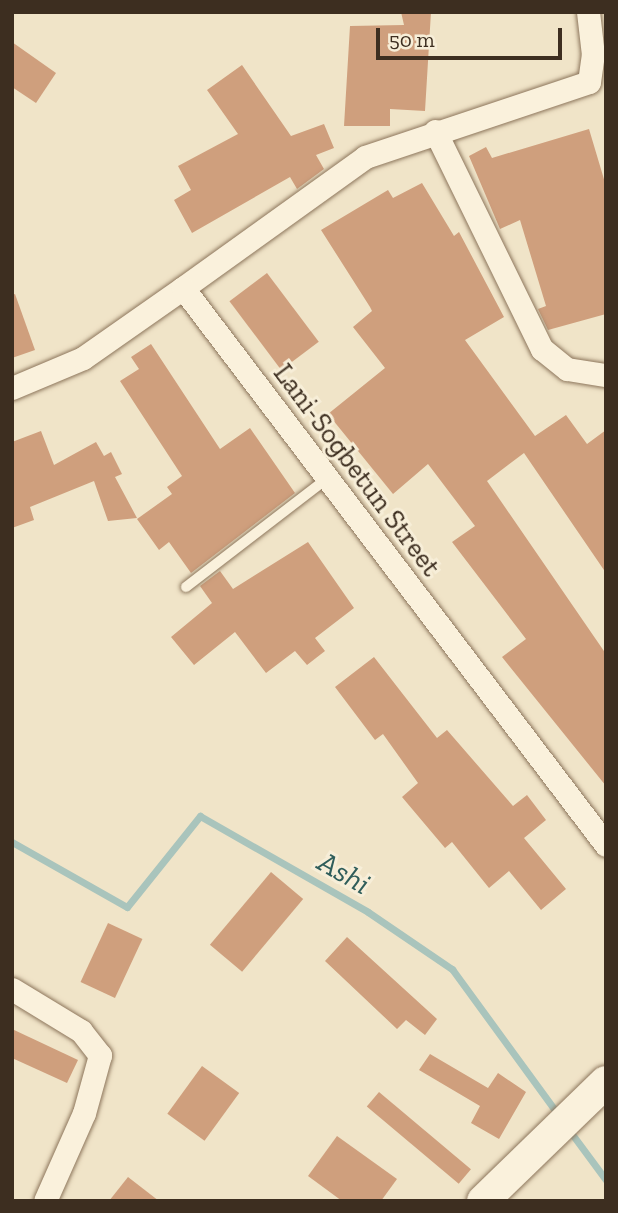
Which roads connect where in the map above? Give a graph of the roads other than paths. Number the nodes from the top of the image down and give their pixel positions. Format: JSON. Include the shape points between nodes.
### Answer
{"nodes":[{"id":1,"x":588,"y":12,"type":"edge"},
{"id":2,"x":435,"y":131,"type":"junction"},
{"id":3,"x":183,"y":288,"type":"junction"},
{"id":4,"x":606,"y":375,"type":"edge"},
{"id":5,"x":12,"y":388,"type":"edge"},
{"id":6,"x":325,"y":480,"type":"junction"},
{"id":7,"x":186,"y":587,"type":"dead end"},
{"id":8,"x":606,"y":845,"type":"edge"},
{"id":9,"x":12,"y":989,"type":"edge"},
{"id":10,"x":598,"y":1088,"type":"edge"},
{"id":11,"x":484,"y":1200,"type":"edge"},
{"id":12,"x":46,"y":1201,"type":"edge"}],
"edges":[{"from":1,"to":2,"type":"street","via":[[593,55],[590,82]]},
{"from":2,"to":3,"type":"street","via":[[365,156]]},
{"from":2,"to":4,"type":"street","via":[[542,349],[567,369]]},
{"from":3,"to":5,"type":"street","via":[[83,358]]},
{"from":3,"to":6,"type":"street","name":"Lani-Sogbetun Street"},
{"from":6,"to":7,"type":"lane"},
{"from":6,"to":8,"type":"street","name":"Lani-Sogbetun Street"},
{"from":9,"to":12,"type":"street","via":[[81,1031],[100,1055],[84,1113]]},
{"from":10,"to":11,"type":"street"}]}
